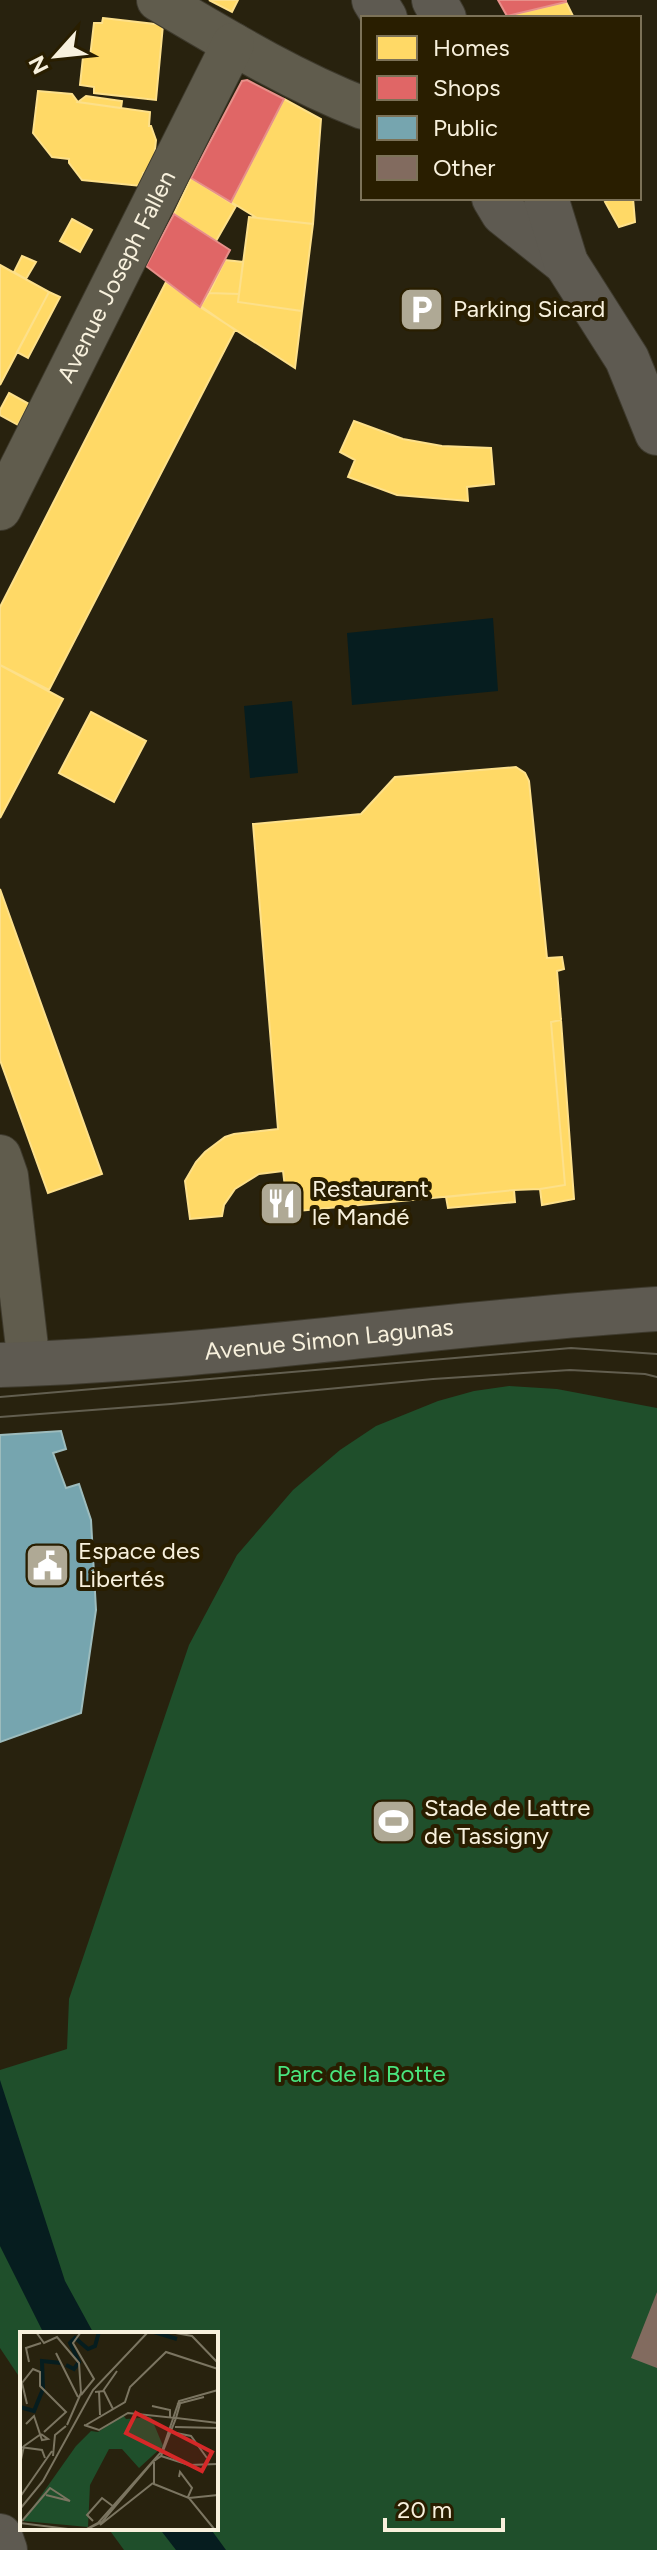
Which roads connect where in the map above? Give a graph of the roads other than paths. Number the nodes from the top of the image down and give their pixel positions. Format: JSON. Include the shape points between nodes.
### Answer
{"nodes":[{"id":1,"x":158,"y":0,"type":"edge"},
{"id":2,"x":233,"y":44,"type":"junction"},
{"id":3,"x":361,"y":107,"type":"edge"},
{"id":4,"x":495,"y":200,"type":"edge"},
{"id":5,"x":547,"y":200,"type":"edge"},
{"id":6,"x":566,"y":263,"type":"junction"},
{"id":7,"x":657,"y":433,"type":"edge"},
{"id":8,"x":0,"y":509,"type":"edge"},
{"id":9,"x":0,"y":1156,"type":"edge"},
{"id":10,"x":657,"y":1309,"type":"edge"},
{"id":11,"x":15,"y":1364,"type":"edge"},
{"id":12,"x":0,"y":2536,"type":"edge"},
{"id":13,"x":5,"y":2550,"type":"edge"}],
"edges":[{"from":1,"to":2,"type":"street"},
{"from":2,"to":3,"type":"street"},
{"from":2,"to":8,"type":"street","name":"Avenue Joseph Fallen"},
{"from":4,"to":6,"type":"main road","via":[[503,213]]},
{"from":5,"to":6,"type":"main road"},
{"from":6,"to":7,"type":"main road","via":[[627,359]]},
{"from":9,"to":11,"type":"street","via":[[21,1286]]},
{"from":10,"to":11,"type":"main road","name":"Avenue Simon Lagunas"},
{"from":12,"to":13,"type":"main road"}]}
